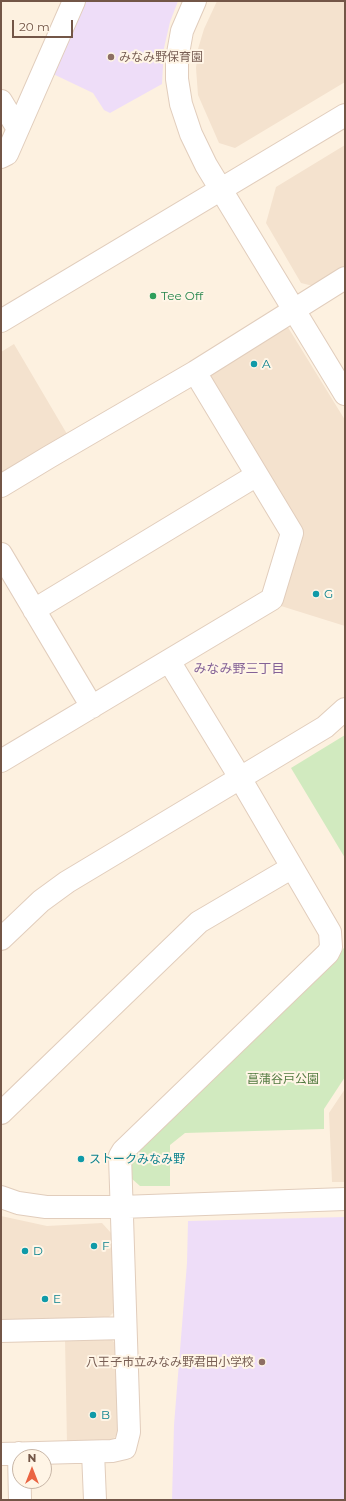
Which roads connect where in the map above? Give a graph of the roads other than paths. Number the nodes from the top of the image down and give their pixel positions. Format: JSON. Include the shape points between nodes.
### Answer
{"nodes":[{"id":1,"x":74,"y":1,"type":"edge"},
{"id":2,"x":195,"y":1,"type":"edge"},
{"id":3,"x":1,"y":101,"type":"edge"},
{"id":4,"x":345,"y":115,"type":"edge"},
{"id":5,"x":18,"y":129,"type":"junction"},
{"id":6,"x":1,"y":157,"type":"edge"},
{"id":7,"x":222,"y":189,"type":"junction"},
{"id":8,"x":345,"y":278,"type":"edge"},
{"id":9,"x":293,"y":309,"type":"junction"},
{"id":10,"x":1,"y":321,"type":"edge"},
{"id":11,"x":195,"y":372,"type":"junction"},
{"id":12,"x":345,"y":394,"type":"edge"},
{"id":13,"x":257,"y":475,"type":"junction"},
{"id":14,"x":1,"y":486,"type":"edge"},
{"id":15,"x":1,"y":554,"type":"edge"},
{"id":16,"x":34,"y":610,"type":"junction"},
{"id":17,"x":169,"y":661,"type":"junction"},
{"id":18,"x":92,"y":708,"type":"junction"},
{"id":19,"x":345,"y":709,"type":"edge"},
{"id":20,"x":1,"y":761,"type":"edge"},
{"id":21,"x":239,"y":777,"type":"junction"},
{"id":22,"x":291,"y":868,"type":"junction"},
{"id":23,"x":1,"y":938,"type":"edge"},
{"id":24,"x":1,"y":1113,"type":"edge"},
{"id":25,"x":1,"y":1197,"type":"edge"},
{"id":26,"x":345,"y":1199,"type":"edge"},
{"id":27,"x":121,"y":1206,"type":"junction"},
{"id":28,"x":125,"y":1328,"type":"junction"},
{"id":29,"x":1,"y":1331,"type":"edge"},
{"id":30,"x":93,"y":1452,"type":"junction"},
{"id":31,"x":10,"y":1453,"type":"edge"},
{"id":32,"x":20,"y":1500,"type":"edge"},
{"id":33,"x":95,"y":1500,"type":"edge"}],
"edges":[{"from":1,"to":5,"type":"street"},
{"from":2,"to":7,"type":"street","via":[[184,26],[178,50],[179,92],[191,134],[206,165]]},
{"from":3,"to":5,"type":"street"},
{"from":4,"to":7,"type":"street"},
{"from":5,"to":6,"type":"street","via":[[7,154]]},
{"from":7,"to":9,"type":"street"},
{"from":7,"to":10,"type":"street"},
{"from":8,"to":9,"type":"street"},
{"from":9,"to":11,"type":"street"},
{"from":9,"to":12,"type":"street"},
{"from":11,"to":13,"type":"street"},
{"from":11,"to":14,"type":"street"},
{"from":13,"to":16,"type":"street"},
{"from":13,"to":17,"type":"street","via":[[292,533],[272,599]]},
{"from":15,"to":16,"type":"street"},
{"from":16,"to":18,"type":"street"},
{"from":17,"to":18,"type":"street"},
{"from":17,"to":21,"type":"street"},
{"from":18,"to":20,"type":"street"},
{"from":19,"to":21,"type":"street","via":[[325,726]]},
{"from":21,"to":22,"type":"street"},
{"from":21,"to":23,"type":"street","via":[[67,882],[40,901]]},
{"from":22,"to":24,"type":"street","via":[[199,922]]},
{"from":22,"to":27,"type":"street","via":[[330,932],[331,948],[123,1151],[120,1161]]},
{"from":25,"to":27,"type":"street","via":[[18,1203],[46,1207]]},
{"from":26,"to":27,"type":"street"},
{"from":27,"to":28,"type":"street"},
{"from":28,"to":29,"type":"street"},
{"from":28,"to":30,"type":"street","via":[[128,1441],[125,1448],[119,1450]]},
{"from":30,"to":31,"type":"street"},
{"from":30,"to":33,"type":"street"},
{"from":31,"to":32,"type":"street"}]}
